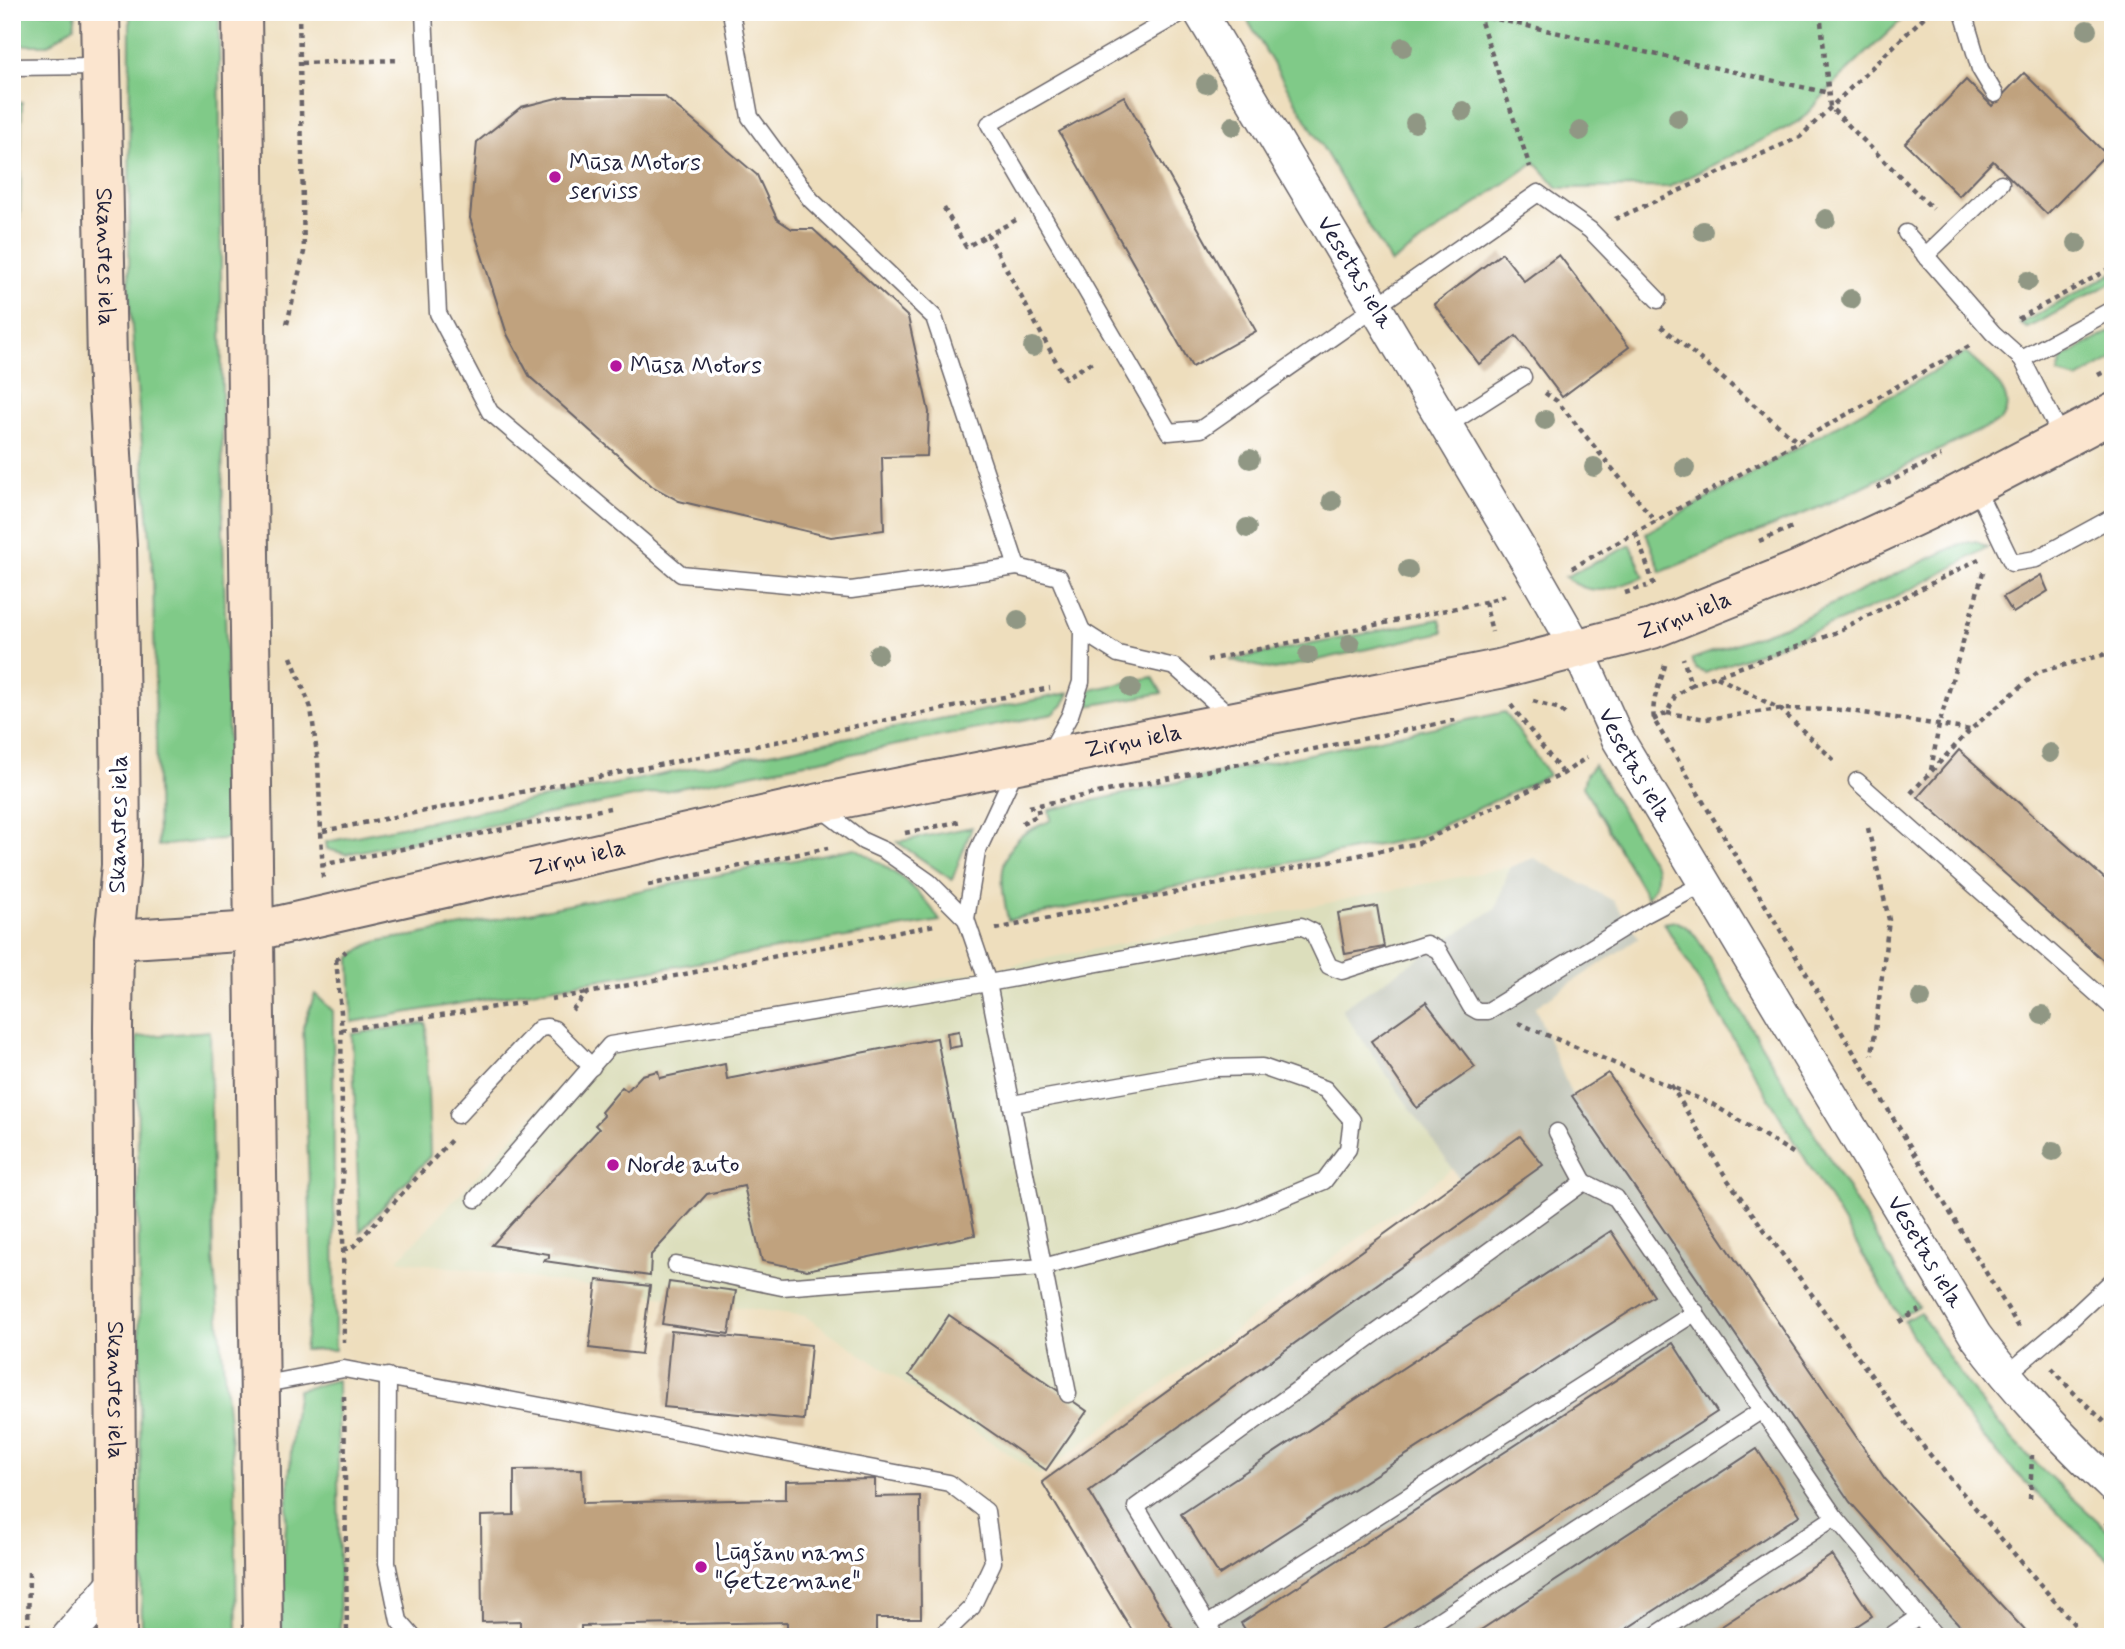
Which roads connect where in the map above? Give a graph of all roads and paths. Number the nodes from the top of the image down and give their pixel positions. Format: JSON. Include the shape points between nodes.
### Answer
{"nodes":[{"id":1,"x":100,"y":12,"type":"edge"},
{"id":2,"x":242,"y":12,"type":"edge"},
{"id":3,"x":299,"y":12,"type":"edge"},
{"id":4,"x":424,"y":12,"type":"edge"},
{"id":5,"x":731,"y":12,"type":"edge"},
{"id":6,"x":1183,"y":12,"type":"edge"},
{"id":7,"x":1200,"y":12,"type":"edge"},
{"id":8,"x":1820,"y":12,"type":"edge"},
{"id":9,"x":1935,"y":12,"type":"edge"},
{"id":10,"x":1962,"y":12,"type":"edge"},
{"id":11,"x":1478,"y":13,"type":"edge"},
{"id":12,"x":426,"y":59,"type":"junction"},
{"id":13,"x":300,"y":62,"type":"junction"},
{"id":14,"x":100,"y":66,"type":"junction"},
{"id":15,"x":12,"y":67,"type":"edge"},
{"id":16,"x":1829,"y":93,"type":"junction"},
{"id":17,"x":1995,"y":94,"type":"dead end"},
{"id":18,"x":1830,"y":107,"type":"junction"},
{"id":19,"x":2001,"y":183,"type":"dead end"},
{"id":20,"x":1538,"y":193,"type":"junction"},
{"id":21,"x":944,"y":208,"type":"dead end"},
{"id":22,"x":1039,"y":209,"type":"junction"},
{"id":23,"x":1590,"y":230,"type":"junction"},
{"id":24,"x":1906,"y":233,"type":"joint"},
{"id":25,"x":988,"y":235,"type":"junction"},
{"id":26,"x":1925,"y":256,"type":"junction"},
{"id":27,"x":2113,"y":267,"type":"edge"},
{"id":28,"x":1658,"y":300,"type":"dead end"},
{"id":29,"x":1376,"y":308,"type":"junction"},
{"id":30,"x":2113,"y":309,"type":"edge"},
{"id":31,"x":1658,"y":323,"type":"dead end"},
{"id":32,"x":285,"y":329,"type":"dead end"},
{"id":33,"x":1993,"y":333,"type":"junction"},
{"id":34,"x":1119,"y":347,"type":"junction"},
{"id":35,"x":2022,"y":359,"type":"junction"},
{"id":36,"x":2113,"y":367,"type":"edge"},
{"id":37,"x":1523,"y":377,"type":"joint"},
{"id":38,"x":2045,"y":404,"type":"junction"},
{"id":39,"x":2113,"y":413,"type":"edge"},
{"id":40,"x":1446,"y":426,"type":"junction"},
{"id":41,"x":2064,"y":440,"type":"junction"},
{"id":42,"x":1799,"y":443,"type":"junction"},
{"id":43,"x":1945,"y":454,"type":"dead end"},
{"id":44,"x":1975,"y":486,"type":"junction"},
{"id":45,"x":1872,"y":490,"type":"dead end"},
{"id":46,"x":2113,"y":517,"type":"edge"},
{"id":47,"x":1656,"y":522,"type":"junction"},
{"id":48,"x":1800,"y":524,"type":"dead end"},
{"id":49,"x":1753,"y":543,"type":"dead end"},
{"id":50,"x":1017,"y":567,"type":"junction"},
{"id":51,"x":1666,"y":579,"type":"dead end"},
{"id":52,"x":1541,"y":585,"type":"junction"},
{"id":53,"x":1636,"y":590,"type":"junction"},
{"id":54,"x":1623,"y":594,"type":"dead end"},
{"id":55,"x":1501,"y":627,"type":"dead end"},
{"id":56,"x":1652,"y":629,"type":"junction"},
{"id":57,"x":1082,"y":631,"type":"junction"},
{"id":58,"x":1478,"y":632,"type":"dead end"},
{"id":59,"x":286,"y":644,"type":"dead end"},
{"id":60,"x":1577,"y":648,"type":"junction"},
{"id":61,"x":2113,"y":650,"type":"edge"},
{"id":62,"x":2106,"y":654,"type":"junction"},
{"id":63,"x":2113,"y":659,"type":"edge"},
{"id":64,"x":1175,"y":667,"type":"junction"},
{"id":65,"x":1717,"y":677,"type":"junction"},
{"id":66,"x":1081,"y":682,"type":"junction"},
{"id":67,"x":1691,"y":685,"type":"dead end"},
{"id":68,"x":1780,"y":709,"type":"junction"},
{"id":69,"x":1514,"y":711,"type":"dead end"},
{"id":70,"x":1667,"y":713,"type":"dead end"},
{"id":71,"x":1237,"y":722,"type":"junction"},
{"id":72,"x":1939,"y":725,"type":"junction"},
{"id":73,"x":1970,"y":730,"type":"junction"},
{"id":74,"x":1032,"y":762,"type":"junction"},
{"id":75,"x":1931,"y":772,"type":"junction"},
{"id":76,"x":1857,"y":781,"type":"junction"},
{"id":77,"x":815,"y":804,"type":"junction"},
{"id":78,"x":1037,"y":805,"type":"dead end"},
{"id":79,"x":621,"y":806,"type":"dead end"},
{"id":80,"x":1893,"y":813,"type":"junction"},
{"id":81,"x":1014,"y":829,"type":"dead end"},
{"id":82,"x":323,"y":831,"type":"junction"},
{"id":83,"x":321,"y":866,"type":"junction"},
{"id":84,"x":1705,"y":883,"type":"junction"},
{"id":85,"x":328,"y":914,"type":"junction"},
{"id":86,"x":997,"y":917,"type":"dead end"},
{"id":87,"x":969,"y":926,"type":"junction"},
{"id":88,"x":999,"y":929,"type":"junction"},
{"id":89,"x":254,"y":931,"type":"junction"},
{"id":90,"x":114,"y":940,"type":"junction"},
{"id":91,"x":1008,"y":979,"type":"junction"},
{"id":92,"x":988,"y":983,"type":"junction"},
{"id":93,"x":588,"y":993,"type":"dead end"},
{"id":94,"x":547,"y":999,"type":"dead end"},
{"id":95,"x":533,"y":1001,"type":"dead end"},
{"id":96,"x":2113,"y":1008,"type":"edge"},
{"id":97,"x":1488,"y":1011,"type":"junction"},
{"id":98,"x":341,"y":1030,"type":"junction"},
{"id":99,"x":1872,"y":1055,"type":"dead end"},
{"id":100,"x":592,"y":1067,"type":"junction"},
{"id":101,"x":1671,"y":1085,"type":"junction"},
{"id":102,"x":1012,"y":1104,"type":"junction"},
{"id":103,"x":458,"y":1115,"type":"dead end"},
{"id":104,"x":1557,"y":1132,"type":"dead end"},
{"id":105,"x":1793,"y":1153,"type":"dead end"},
{"id":106,"x":1584,"y":1182,"type":"junction"},
{"id":107,"x":476,"y":1199,"type":"dead end"},
{"id":108,"x":676,"y":1265,"type":"dead end"},
{"id":109,"x":1043,"y":1267,"type":"junction"},
{"id":110,"x":2113,"y":1280,"type":"edge"},
{"id":111,"x":1923,"y":1307,"type":"dead end"},
{"id":112,"x":1696,"y":1312,"type":"junction"},
{"id":113,"x":1899,"y":1322,"type":"dead end"},
{"id":114,"x":2037,"y":1350,"type":"junction"},
{"id":115,"x":344,"y":1369,"type":"junction"},
{"id":116,"x":388,"y":1376,"type":"junction"},
{"id":117,"x":2005,"y":1376,"type":"junction"},
{"id":118,"x":260,"y":1385,"type":"junction"},
{"id":119,"x":1068,"y":1394,"type":"dead end"},
{"id":120,"x":1762,"y":1410,"type":"junction"},
{"id":121,"x":2113,"y":1430,"type":"edge"},
{"id":122,"x":2032,"y":1451,"type":"dead end"},
{"id":123,"x":2113,"y":1486,"type":"edge"},
{"id":124,"x":2030,"y":1499,"type":"dead end"},
{"id":125,"x":1835,"y":1517,"type":"junction"},
{"id":126,"x":29,"y":1572,"type":"dead end"},
{"id":127,"x":117,"y":1579,"type":"junction"},
{"id":128,"x":1919,"y":1617,"type":"junction"},
{"id":129,"x":1211,"y":1631,"type":"edge"},
{"id":130,"x":28,"y":1637,"type":"edge"},
{"id":131,"x":68,"y":1637,"type":"edge"},
{"id":132,"x":117,"y":1637,"type":"edge"},
{"id":133,"x":263,"y":1637,"type":"edge"},
{"id":134,"x":347,"y":1637,"type":"edge"},
{"id":135,"x":413,"y":1637,"type":"edge"},
{"id":136,"x":941,"y":1637,"type":"edge"},
{"id":137,"x":1413,"y":1637,"type":"edge"},
{"id":138,"x":1653,"y":1637,"type":"edge"},
{"id":139,"x":1889,"y":1637,"type":"edge"},
{"id":140,"x":1936,"y":1637,"type":"edge"},
{"id":141,"x":2085,"y":1637,"type":"edge"}],
"edges":[{"from":1,"to":14,"type":"main road","name":"Skanstes iela"},
{"from":2,"to":89,"type":"main road"},
{"from":3,"to":13,"type":"path"},
{"from":4,"to":12,"type":"lane"},
{"from":5,"to":50,"type":"lane","via":[[750,117],[811,200],[934,317]]},
{"from":6,"to":22,"type":"lane","via":[[989,124]]},
{"from":7,"to":29,"type":"street","name":"Vesetas iela"},
{"from":8,"to":16,"type":"path"},
{"from":9,"to":18,"type":"path","via":[[1926,15]]},
{"from":10,"to":17,"type":"lane","via":[[1980,69]]},
{"from":11,"to":16,"type":"path"},
{"from":11,"to":20,"type":"path"},
{"from":12,"to":13,"type":"path"},
{"from":12,"to":50,"type":"lane","via":[[438,313],[490,412],[681,574],[851,590]]},
{"from":13,"to":32,"type":"path","via":[[304,253]]},
{"from":14,"to":15,"type":"lane"},
{"from":14,"to":90,"type":"main road","name":"Skanstes iela","via":[[120,717],[121,866]]},
{"from":16,"to":18,"type":"path"},
{"from":18,"to":23,"type":"path","via":[[1800,137]]},
{"from":18,"to":24,"type":"path","via":[[1933,208]]},
{"from":19,"to":26,"type":"lane"},
{"from":20,"to":23,"type":"lane"},
{"from":20,"to":29,"type":"lane"},
{"from":21,"to":25,"type":"path","via":[[966,247]]},
{"from":22,"to":25,"type":"path"},
{"from":22,"to":34,"type":"lane"},
{"from":23,"to":28,"type":"lane"},
{"from":24,"to":26,"type":"lane"},
{"from":25,"to":34,"type":"path","via":[[1065,377]]},
{"from":26,"to":33,"type":"lane"},
{"from":27,"to":33,"type":"path"},
{"from":29,"to":34,"type":"lane","via":[[1201,429],[1169,432]]},
{"from":29,"to":40,"type":"street","name":"Vesetas iela"},
{"from":30,"to":35,"type":"lane"},
{"from":31,"to":42,"type":"path"},
{"from":33,"to":35,"type":"lane"},
{"from":33,"to":42,"type":"path"},
{"from":35,"to":38,"type":"lane"},
{"from":36,"to":38,"type":"path"},
{"from":37,"to":40,"type":"lane"},
{"from":37,"to":47,"type":"path","via":[[1557,401]]},
{"from":38,"to":41,"type":"lane"},
{"from":39,"to":41,"type":"main road","name":"Zirņu iela"},
{"from":40,"to":52,"type":"street","name":"Vesetas iela"},
{"from":41,"to":44,"type":"main road","name":"Zirņu iela"},
{"from":42,"to":47,"type":"path"},
{"from":43,"to":45,"type":"path"},
{"from":44,"to":46,"type":"lane","via":[[2012,563],[2036,559]]},
{"from":44,"to":56,"type":"main road","name":"Zirņu iela","via":[[1799,570]]},
{"from":47,"to":52,"type":"path"},
{"from":48,"to":49,"type":"path"},
{"from":50,"to":57,"type":"lane","via":[[1059,576]]},
{"from":51,"to":53,"type":"path"},
{"from":52,"to":60,"type":"street","name":"Vesetas iela"},
{"from":52,"to":64,"type":"path","via":[[1485,602]]},
{"from":53,"to":54,"type":"path"},
{"from":53,"to":56,"type":"path"},
{"from":55,"to":58,"type":"path"},
{"from":56,"to":60,"type":"main road","name":"Zirņu iela"},
{"from":56,"to":114,"type":"path","via":[[1665,663],[1652,703],[1654,720],[2006,1308]]},
{"from":57,"to":64,"type":"lane","via":[[1118,654]]},
{"from":57,"to":66,"type":"lane"},
{"from":59,"to":82,"type":"path","via":[[311,708]]},
{"from":60,"to":71,"type":"main road","name":"Zirņu iela","via":[[1499,669]]},
{"from":60,"to":84,"type":"street","name":"Vesetas iela","via":[[1618,738]]},
{"from":61,"to":62,"type":"path"},
{"from":62,"to":63,"type":"path"},
{"from":62,"to":73,"type":"path","via":[[2038,672]]},
{"from":64,"to":71,"type":"lane"},
{"from":65,"to":67,"type":"path"},
{"from":65,"to":68,"type":"path"},
{"from":65,"to":72,"type":"path","via":[[1830,635],[1988,555]]},
{"from":66,"to":74,"type":"lane","via":[[1070,715]]},
{"from":66,"to":82,"type":"path"},
{"from":68,"to":70,"type":"path","via":[[1706,719]]},
{"from":68,"to":72,"type":"path","via":[[1845,710]]},
{"from":68,"to":76,"type":"path"},
{"from":69,"to":88,"type":"path","via":[[1563,774],[1419,843]]},
{"from":71,"to":74,"type":"main road","name":"Zirņu iela"},
{"from":72,"to":73,"type":"path"},
{"from":72,"to":75,"type":"path"},
{"from":73,"to":75,"type":"path"},
{"from":74,"to":77,"type":"main road","name":"Zirņu iela"},
{"from":74,"to":87,"type":"lane","via":[[977,852]]},
{"from":75,"to":80,"type":"path"},
{"from":76,"to":80,"type":"lane"},
{"from":76,"to":99,"type":"path","via":[[1889,920]]},
{"from":77,"to":85,"type":"main road","name":"Zirņu iela"},
{"from":77,"to":87,"type":"lane","via":[[929,882]]},
{"from":78,"to":81,"type":"path","via":[[1039,815]]},
{"from":79,"to":83,"type":"path"},
{"from":80,"to":96,"type":"lane"},
{"from":82,"to":83,"type":"path"},
{"from":83,"to":85,"type":"path"},
{"from":84,"to":97,"type":"lane"},
{"from":84,"to":117,"type":"street","name":"Vesetas iela","via":[[1954,1301]]},
{"from":85,"to":89,"type":"main road","name":"Zirņu iela"},
{"from":85,"to":98,"type":"path"},
{"from":86,"to":88,"type":"path"},
{"from":87,"to":88,"type":"path"},
{"from":87,"to":92,"type":"lane"},
{"from":88,"to":91,"type":"path"},
{"from":89,"to":90,"type":"main road","name":"Zirņu iela"},
{"from":89,"to":118,"type":"main road"},
{"from":90,"to":127,"type":"main road","name":"Skanstes iela"},
{"from":91,"to":92,"type":"lane"},
{"from":91,"to":97,"type":"lane","via":[[1301,926],[1312,932],[1329,966],[1342,971],[1426,944],[1432,946],[1471,1007]]},
{"from":92,"to":100,"type":"lane","via":[[610,1045]]},
{"from":92,"to":102,"type":"lane"},
{"from":93,"to":94,"type":"path"},
{"from":95,"to":98,"type":"path"},
{"from":97,"to":101,"type":"path"},
{"from":98,"to":115,"type":"path"},
{"from":100,"to":103,"type":"lane","via":[[554,1029],[540,1028]]},
{"from":100,"to":107,"type":"lane"},
{"from":101,"to":105,"type":"path"},
{"from":101,"to":141,"type":"path","via":[[1727,1179],[1926,1450]]},
{"from":102,"to":109,"type":"lane"},
{"from":102,"to":109,"type":"lane","via":[[1216,1068],[1262,1067],[1325,1089],[1352,1120],[1348,1149],[1324,1181],[1240,1216]]},
{"from":104,"to":106,"type":"lane"},
{"from":106,"to":112,"type":"lane","via":[[1616,1198]]},
{"from":106,"to":129,"type":"lane","via":[[1136,1507]]},
{"from":108,"to":109,"type":"lane","via":[[782,1287]]},
{"from":109,"to":119,"type":"lane"},
{"from":110,"to":114,"type":"lane"},
{"from":111,"to":113,"type":"path"},
{"from":112,"to":120,"type":"lane"},
{"from":112,"to":129,"type":"lane"},
{"from":114,"to":117,"type":"lane"},
{"from":114,"to":121,"type":"path"},
{"from":115,"to":116,"type":"lane"},
{"from":115,"to":118,"type":"lane"},
{"from":115,"to":134,"type":"path"},
{"from":116,"to":135,"type":"lane","via":[[387,1563],[398,1621]]},
{"from":116,"to":136,"type":"lane","via":[[949,1483],[986,1511],[993,1562],[972,1607]]},
{"from":117,"to":123,"type":"street","name":"Vesetas iela"},
{"from":118,"to":133,"type":"main road"},
{"from":120,"to":125,"type":"lane"},
{"from":120,"to":137,"type":"lane"},
{"from":122,"to":124,"type":"path"},
{"from":125,"to":128,"type":"lane"},
{"from":125,"to":138,"type":"lane"},
{"from":126,"to":130,"type":"path"},
{"from":127,"to":131,"type":"street"},
{"from":127,"to":132,"type":"main road","name":"Skanstes iela"},
{"from":128,"to":139,"type":"lane"},
{"from":128,"to":140,"type":"lane"}]}
